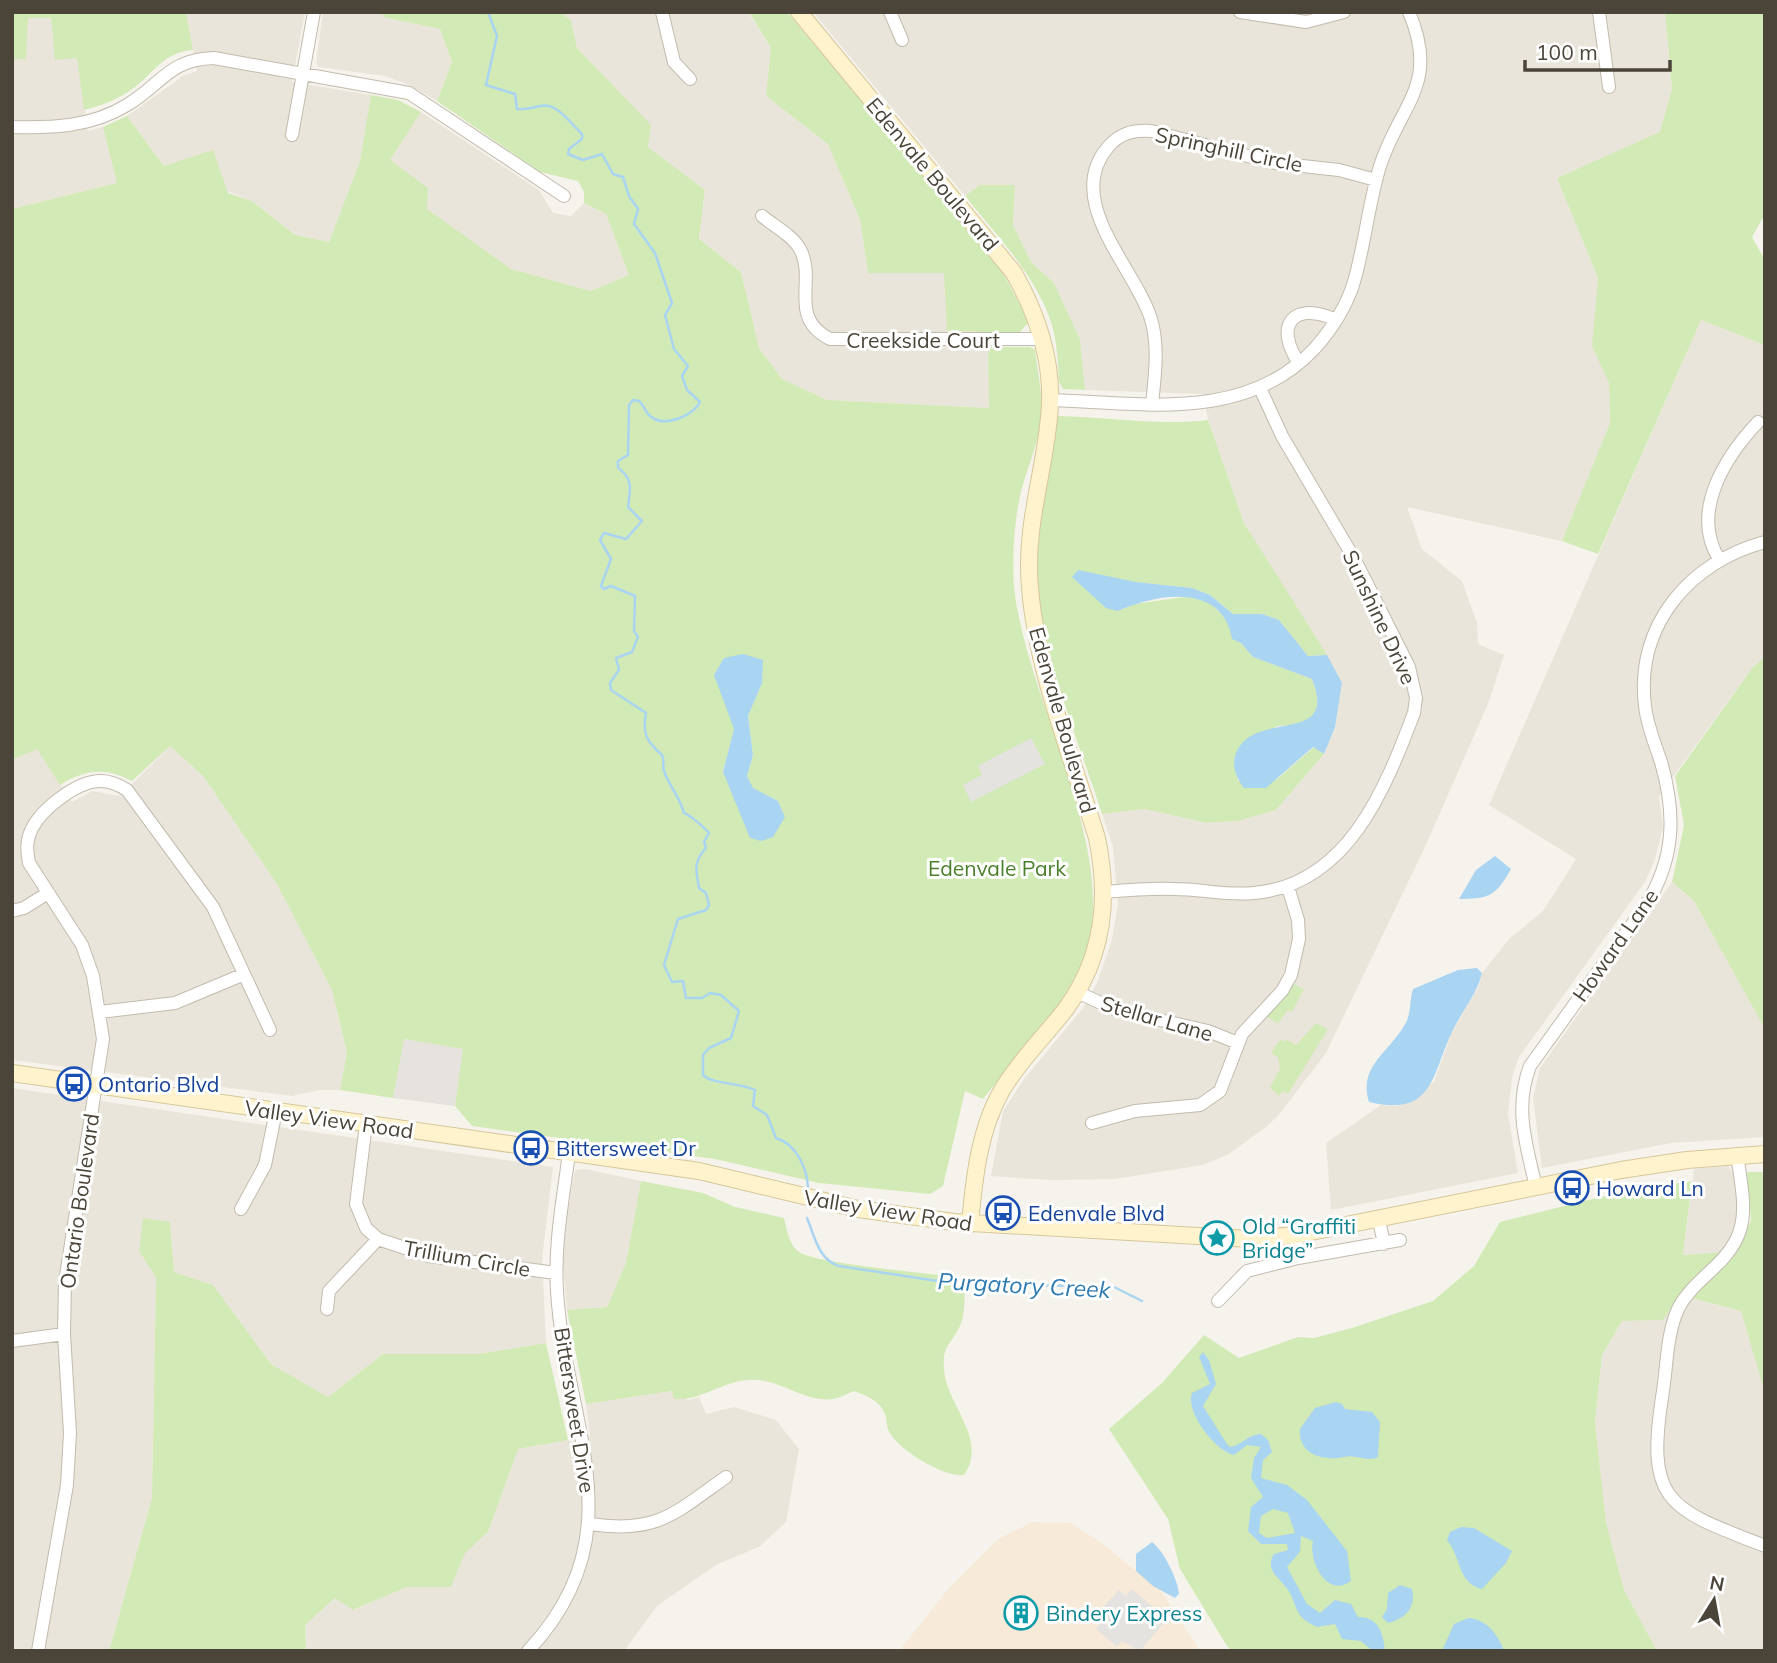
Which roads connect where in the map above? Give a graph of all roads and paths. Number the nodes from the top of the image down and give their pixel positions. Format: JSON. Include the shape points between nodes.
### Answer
{"nodes":[{"id":1,"x":314,"y":12,"type":"edge"},
{"id":2,"x":662,"y":12,"type":"edge"},
{"id":3,"x":799,"y":12,"type":"edge"},
{"id":4,"x":890,"y":12,"type":"edge"},
{"id":5,"x":1240,"y":12,"type":"edge"},
{"id":6,"x":1344,"y":12,"type":"edge"},
{"id":7,"x":1409,"y":12,"type":"edge"},
{"id":8,"x":1599,"y":12,"type":"edge"},
{"id":9,"x":902,"y":40,"type":"dead end"},
{"id":10,"x":303,"y":74,"type":"junction"},
{"id":11,"x":690,"y":79,"type":"dead end"},
{"id":12,"x":1609,"y":87,"type":"dead end"},
{"id":13,"x":12,"y":127,"type":"edge"},
{"id":14,"x":292,"y":135,"type":"dead end"},
{"id":15,"x":1376,"y":180,"type":"junction"},
{"id":16,"x":564,"y":196,"type":"dead end"},
{"id":17,"x":762,"y":216,"type":"dead end"},
{"id":18,"x":1336,"y":320,"type":"junction"},
{"id":19,"x":1043,"y":339,"type":"junction"},
{"id":20,"x":1299,"y":363,"type":"junction"},
{"id":21,"x":1260,"y":388,"type":"junction"},
{"id":22,"x":1050,"y":400,"type":"junction"},
{"id":23,"x":1152,"y":404,"type":"junction"},
{"id":24,"x":1758,"y":422,"type":"dead end"},
{"id":25,"x":1765,"y":542,"type":"edge"},
{"id":26,"x":1719,"y":559,"type":"junction"},
{"id":27,"x":1403,"y":621,"type":"dead end"},
{"id":28,"x":1389,"y":627,"type":"junction"},
{"id":29,"x":1288,"y":887,"type":"junction"},
{"id":30,"x":1105,"y":892,"type":"junction"},
{"id":31,"x":48,"y":893,"type":"junction"},
{"id":32,"x":12,"y":911,"type":"edge"},
{"id":33,"x":242,"y":975,"type":"junction"},
{"id":34,"x":1077,"y":992,"type":"junction"},
{"id":35,"x":100,"y":1012,"type":"junction"},
{"id":36,"x":270,"y":1030,"type":"dead end"},
{"id":37,"x":1238,"y":1043,"type":"junction"},
{"id":38,"x":12,"y":1073,"type":"edge"},
{"id":39,"x":97,"y":1086,"type":"junction"},
{"id":40,"x":276,"y":1111,"type":"junction"},
{"id":41,"x":1092,"y":1123,"type":"dead end"},
{"id":42,"x":366,"y":1124,"type":"junction"},
{"id":43,"x":569,"y":1153,"type":"junction"},
{"id":44,"x":1765,"y":1153,"type":"edge"},
{"id":45,"x":1737,"y":1154,"type":"junction"},
{"id":46,"x":1536,"y":1187,"type":"junction"},
{"id":47,"x":241,"y":1209,"type":"dead end"},
{"id":48,"x":1379,"y":1220,"type":"junction"},
{"id":49,"x":970,"y":1224,"type":"junction"},
{"id":50,"x":1296,"y":1235,"type":"junction"},
{"id":51,"x":378,"y":1239,"type":"junction"},
{"id":52,"x":1400,"y":1240,"type":"dead end"},
{"id":53,"x":1384,"y":1244,"type":"junction"},
{"id":54,"x":1298,"y":1258,"type":"junction"},
{"id":55,"x":556,"y":1273,"type":"junction"},
{"id":56,"x":1218,"y":1301,"type":"dead end"},
{"id":57,"x":327,"y":1309,"type":"dead end"},
{"id":58,"x":64,"y":1334,"type":"junction"},
{"id":59,"x":12,"y":1341,"type":"edge"},
{"id":60,"x":726,"y":1477,"type":"dead end"},
{"id":61,"x":590,"y":1524,"type":"junction"},
{"id":62,"x":1765,"y":1546,"type":"edge"},
{"id":63,"x":38,"y":1651,"type":"edge"},
{"id":64,"x":528,"y":1651,"type":"edge"}],
"edges":[{"from":1,"to":10,"type":"street"},
{"from":2,"to":11,"type":"street","via":[[674,62]]},
{"from":3,"to":19,"type":"main road","name":"Edenvale Boulevard","via":[[1007,264],[1026,294]]},
{"from":4,"to":9,"type":"street"},
{"from":5,"to":6,"type":"street","via":[[1306,22]]},
{"from":7,"to":15,"type":"street","via":[[1421,52],[1416,92]]},
{"from":8,"to":12,"type":"street"},
{"from":10,"to":13,"type":"street","via":[[214,58],[187,61],[142,96],[104,116],[74,126]]},
{"from":10,"to":14,"type":"street"},
{"from":10,"to":16,"type":"street","via":[[409,93]]},
{"from":15,"to":18,"type":"street","via":[[1353,286]]},
{"from":15,"to":23,"type":"street","name":"Springhill Circle","via":[[1339,170],[1275,163],[1151,131],[1137,131],[1112,142],[1098,166],[1096,206],[1110,244],[1152,320],[1156,371]]},
{"from":17,"to":19,"type":"street","name":"Creekside Court","via":[[799,247],[807,317],[830,339]]},
{"from":18,"to":20,"type":"street"},
{"from":18,"to":20,"type":"street","via":[[1309,311],[1289,322],[1286,335]]},
{"from":19,"to":22,"type":"main road","name":"Edenvale Boulevard"},
{"from":20,"to":21,"type":"street"},
{"from":21,"to":23,"type":"street","via":[[1207,404]]},
{"from":21,"to":28,"type":"street","name":"Sunshine Drive"},
{"from":22,"to":23,"type":"street"},
{"from":22,"to":30,"type":"main road","name":"Edenvale Boulevard","via":[[1030,520],[1030,590],[1042,659],[1097,838]]},
{"from":24,"to":26,"type":"street","via":[[1729,458],[1708,509],[1709,536]]},
{"from":25,"to":26,"type":"street","name":"Howard Lane"},
{"from":26,"to":46,"type":"street","name":"Howard Lane","via":[[1677,594],[1653,636],[1643,684],[1645,708],[1670,802],[1671,845],[1652,895],[1530,1066],[1520,1107]]},
{"from":27,"to":28,"type":"street"},
{"from":28,"to":29,"type":"street","name":"Sunshine Drive","via":[[1414,681],[1416,698],[1408,727],[1355,836],[1321,870]]},
{"from":29,"to":30,"type":"street","name":"Sunshine Drive","via":[[1253,894],[1176,888]]},
{"from":29,"to":37,"type":"street","via":[[1299,939],[1291,975]]},
{"from":30,"to":34,"type":"main road","name":"Edenvale Boulevard","via":[[1094,956]]},
{"from":31,"to":32,"type":"street"},
{"from":31,"to":33,"type":"street","name":"Ontario Boulevard","via":[[29,863],[26,849],[35,823],[75,789],[88,783],[115,783],[137,799],[213,907]]},
{"from":31,"to":35,"type":"street","name":"Ontario Boulevard","via":[[82,945]]},
{"from":33,"to":35,"type":"street","via":[[174,1003]]},
{"from":33,"to":36,"type":"street","name":"Ontario Boulevard"},
{"from":34,"to":37,"type":"street","name":"Stellar Lane","via":[[1116,1010],[1208,1031]]},
{"from":34,"to":49,"type":"main road","name":"Edenvale Boulevard","via":[[1015,1071],[992,1110],[981,1147]]},
{"from":35,"to":39,"type":"street","name":"Ontario Boulevard","via":[[103,1039]]},
{"from":37,"to":41,"type":"street","via":[[1227,1080],[1200,1105],[1135,1111]]},
{"from":38,"to":39,"type":"main road","name":"Valley View Road"},
{"from":39,"to":40,"type":"main road","name":"Valley View Road"},
{"from":39,"to":58,"type":"street","name":"Ontario Boulevard","via":[[70,1245]]},
{"from":40,"to":42,"type":"main road","name":"Valley View Road"},
{"from":40,"to":47,"type":"street","via":[[265,1165]]},
{"from":42,"to":43,"type":"main road","name":"Valley View Road"},
{"from":42,"to":51,"type":"street","name":"Trillium Circle","via":[[356,1203],[366,1228]]},
{"from":43,"to":49,"type":"main road","name":"Valley View Road","via":[[699,1171],[858,1209]]},
{"from":43,"to":55,"type":"street","name":"Bittersweet Drive"},
{"from":44,"to":45,"type":"main road","name":"Valley View Road"},
{"from":45,"to":46,"type":"main road","name":"Valley View Road"},
{"from":45,"to":62,"type":"street","via":[[1742,1223],[1730,1250],[1676,1315],[1656,1458],[1665,1488],[1684,1511],[1702,1523]]},
{"from":46,"to":48,"type":"main road","name":"Valley View Road"},
{"from":48,"to":50,"type":"main road","name":"Valley View Road"},
{"from":48,"to":53,"type":"street"},
{"from":49,"to":50,"type":"main road","name":"Valley View Road","via":[[1250,1239]]},
{"from":50,"to":54,"type":"street"},
{"from":51,"to":55,"type":"street","name":"Trillium Circle","via":[[429,1256]]},
{"from":51,"to":57,"type":"street","name":"Trillium Circle","via":[[329,1291]]},
{"from":52,"to":53,"type":"street"},
{"from":53,"to":54,"type":"street"},
{"from":54,"to":56,"type":"street","via":[[1247,1270]]},
{"from":55,"to":61,"type":"street","name":"Bittersweet Drive","via":[[587,1466]]},
{"from":58,"to":59,"type":"street"},
{"from":58,"to":63,"type":"street","name":"Ontario Boulevard","via":[[70,1420],[67,1485]]},
{"from":60,"to":61,"type":"street","via":[[678,1511],[650,1524],[619,1528]]},
{"from":61,"to":64,"type":"street","name":"Bittersweet Drive","via":[[565,1601]]}]}
